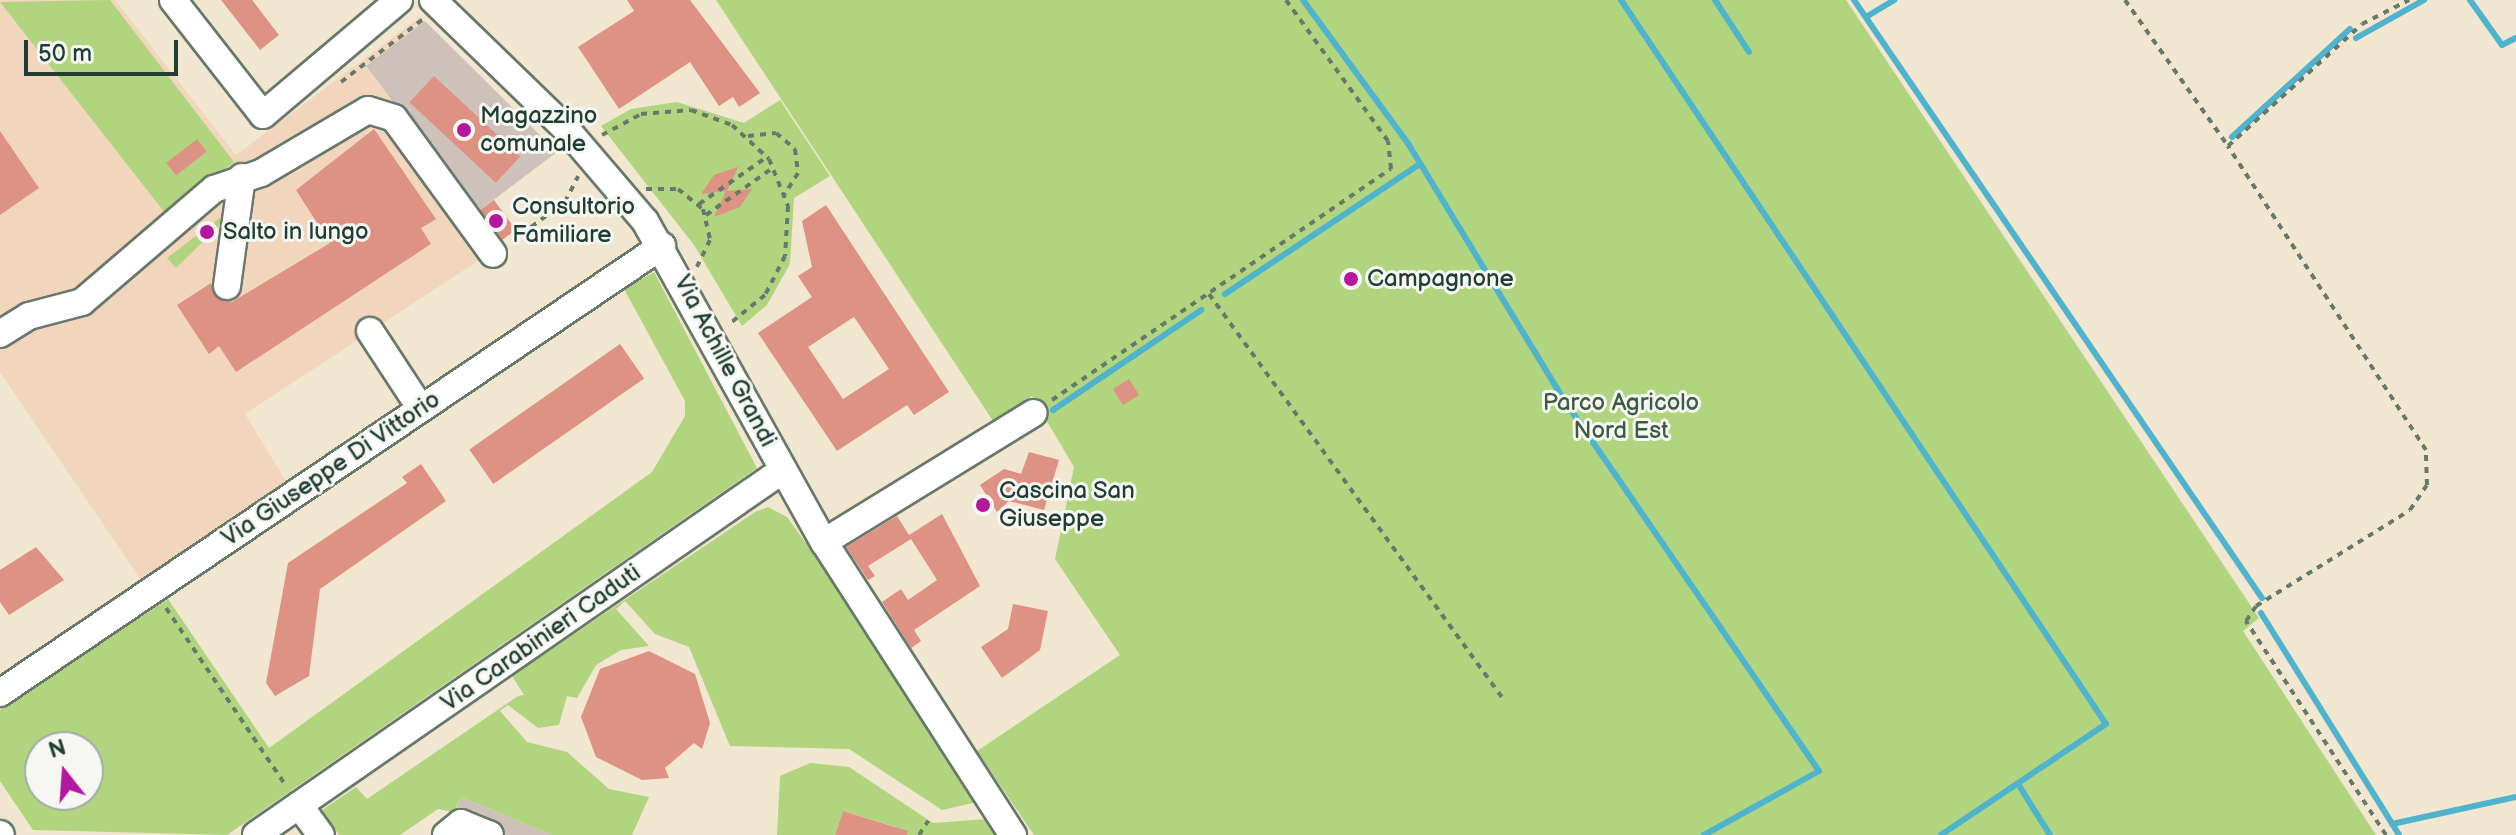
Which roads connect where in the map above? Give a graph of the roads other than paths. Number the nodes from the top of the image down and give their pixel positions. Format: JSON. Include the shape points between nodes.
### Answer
{"nodes":[{"id":1,"x":173,"y":0,"type":"edge"},
{"id":2,"x":399,"y":0,"type":"edge"},
{"id":3,"x":433,"y":0,"type":"edge"},
{"id":4,"x":242,"y":177,"type":"junction"},
{"id":5,"x":662,"y":246,"type":"junction"},
{"id":6,"x":493,"y":254,"type":"road end"},
{"id":7,"x":227,"y":286,"type":"dead end"},
{"id":8,"x":370,"y":331,"type":"dead end"},
{"id":9,"x":0,"y":334,"type":"edge"},
{"id":10,"x":421,"y":409,"type":"junction"},
{"id":11,"x":1034,"y":413,"type":"road end"},
{"id":12,"x":783,"y":470,"type":"junction"},
{"id":13,"x":824,"y":542,"type":"junction"},
{"id":14,"x":0,"y":693,"type":"edge"},
{"id":15,"x":299,"y":805,"type":"junction"},
{"id":16,"x":256,"y":835,"type":"edge"},
{"id":17,"x":321,"y":835,"type":"edge"},
{"id":18,"x":446,"y":835,"type":"edge"},
{"id":19,"x":490,"y":835,"type":"edge"},
{"id":20,"x":1013,"y":835,"type":"edge"}],
"edges":[{"from":1,"to":2,"type":"street","via":[[263,115]]},
{"from":3,"to":5,"type":"street","name":"Via Achille Grandi","via":[[585,149]]},
{"from":4,"to":6,"type":"street","via":[[354,115],[378,110],[394,118]]},
{"from":4,"to":7,"type":"street"},
{"from":4,"to":9,"type":"street","via":[[214,189],[99,292]]},
{"from":5,"to":10,"type":"street","name":"Via Giuseppe Di Vittorio"},
{"from":5,"to":12,"type":"street","name":"Via Achille Grandi"},
{"from":8,"to":10,"type":"street"},
{"from":10,"to":14,"type":"street","name":"Via Giuseppe Di Vittorio"},
{"from":11,"to":13,"type":"street"},
{"from":12,"to":13,"type":"street","name":"Via Achille Grandi"},
{"from":12,"to":15,"type":"street","name":"Via Carabinieri Caduti"},
{"from":13,"to":20,"type":"street","name":"Via Achille Grandi"},
{"from":15,"to":16,"type":"street","name":"Via Carabinieri Caduti"},
{"from":15,"to":17,"type":"street"},
{"from":18,"to":19,"type":"street","via":[[461,823]]}]}
